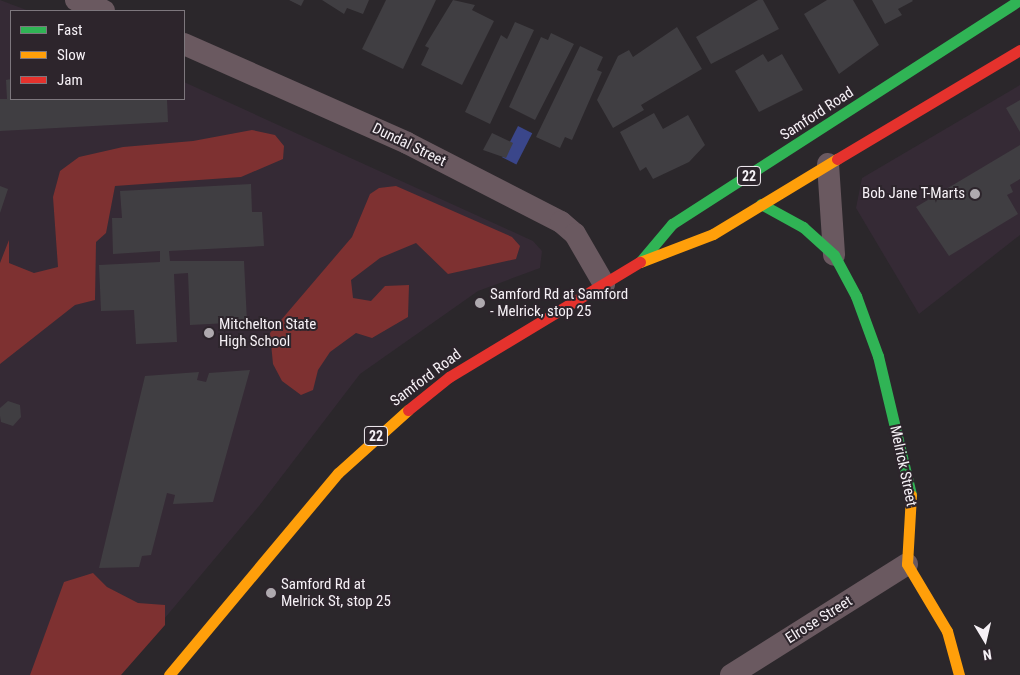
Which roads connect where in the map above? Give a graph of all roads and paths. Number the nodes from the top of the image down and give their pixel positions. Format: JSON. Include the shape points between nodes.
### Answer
{"nodes":[{"id":1,"x":76,"y":0,"type":"edge"},
{"id":2,"x":1019,"y":0,"type":"edge"},
{"id":3,"x":101,"y":10,"type":"edge"},
{"id":4,"x":185,"y":44,"type":"edge"},
{"id":5,"x":1020,"y":50,"type":"edge"},
{"id":6,"x":828,"y":164,"type":"junction"},
{"id":7,"x":761,"y":204,"type":"junction"},
{"id":8,"x":834,"y":255,"type":"junction"},
{"id":9,"x":640,"y":262,"type":"junction"},
{"id":10,"x":604,"y":284,"type":"junction"},
{"id":11,"x":907,"y":564,"type":"junction"},
{"id":12,"x":169,"y":675,"type":"edge"},
{"id":13,"x":731,"y":675,"type":"edge"},
{"id":14,"x":959,"y":675,"type":"edge"}],
"edges":[{"from":1,"to":3,"type":"street"},
{"from":2,"to":9,"type":"main road","name":"Samford Road","number":"22","via":[[672,224]]},
{"from":4,"to":10,"type":"street","name":"Dundal Street","via":[[415,147],[561,222],[575,234]]},
{"from":5,"to":6,"type":"main road","name":"Samford Road","number":"22"},
{"from":6,"to":7,"type":"main road","name":"Samford Road","number":"22"},
{"from":6,"to":8,"type":"street","name":"Melrick Street"},
{"from":7,"to":8,"type":"main road","name":"Melrick Street","via":[[803,227]]},
{"from":7,"to":9,"type":"main road","name":"Samford Road","number":"22","via":[[686,248]]},
{"from":8,"to":11,"type":"main road","name":"Melrick Street","via":[[878,356],[913,505]]},
{"from":9,"to":10,"type":"main road","name":"Samford Road","number":"22"},
{"from":10,"to":12,"type":"main road","name":"Samford Road","number":"22","via":[[449,377],[377,434],[338,473]]},
{"from":11,"to":13,"type":"street","name":"Elrose Street"},
{"from":11,"to":14,"type":"main road","via":[[947,631]]}]}
